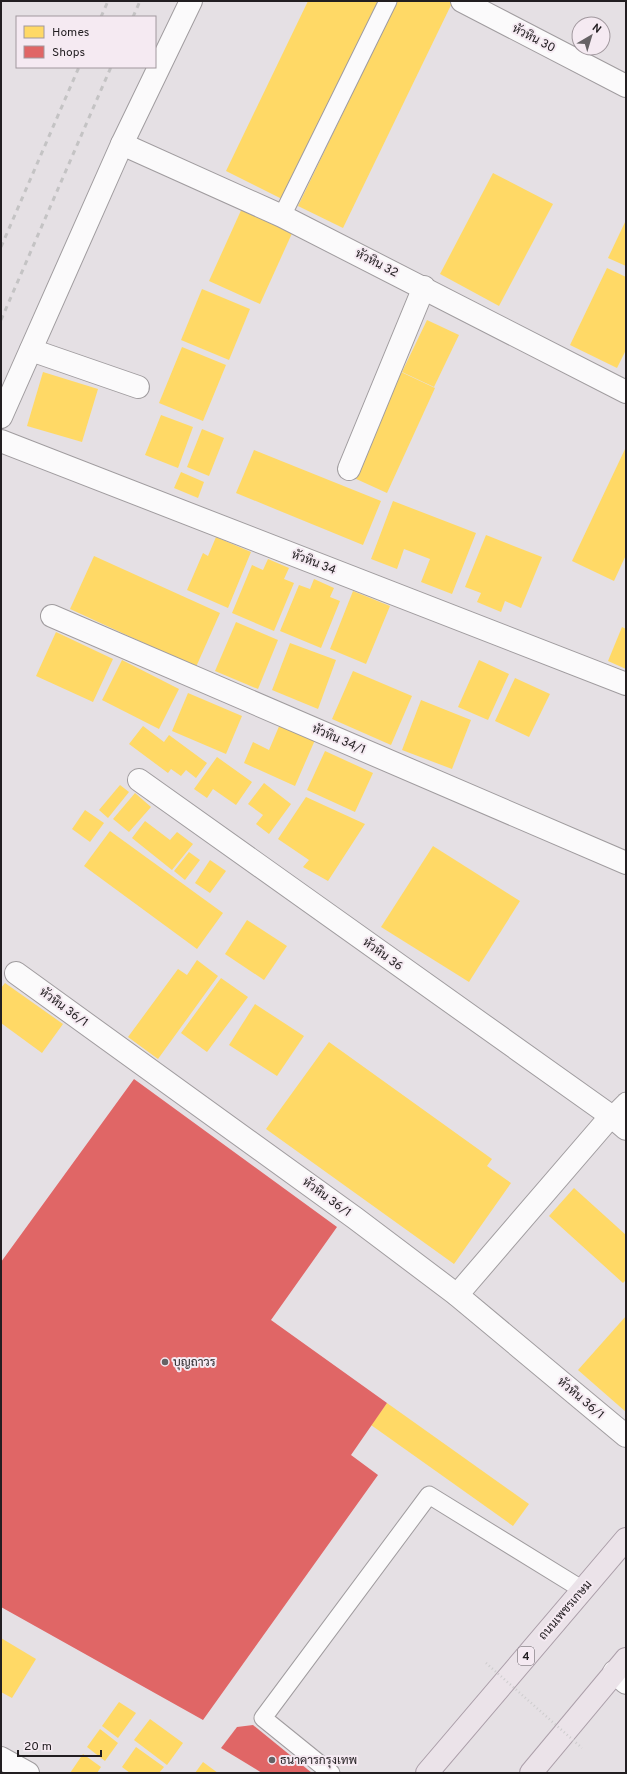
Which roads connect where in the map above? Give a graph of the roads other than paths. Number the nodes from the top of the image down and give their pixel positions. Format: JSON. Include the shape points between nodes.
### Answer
{"nodes":[{"id":1,"x":191,"y":1,"type":"edge"},
{"id":2,"x":388,"y":1,"type":"edge"},
{"id":3,"x":462,"y":1,"type":"edge"},
{"id":4,"x":626,"y":86,"type":"edge"},
{"id":5,"x":122,"y":144,"type":"junction"},
{"id":6,"x":282,"y":216,"type":"junction"},
{"id":7,"x":424,"y":287,"type":"junction"},
{"id":8,"x":31,"y":350,"type":"junction"},
{"id":9,"x":138,"y":387,"type":"dead end"},
{"id":10,"x":626,"y":392,"type":"edge"},
{"id":11,"x":1,"y":417,"type":"edge"},
{"id":12,"x":1,"y":441,"type":"edge"},
{"id":13,"x":349,"y":468,"type":"dead end"},
{"id":14,"x":52,"y":616,"type":"dead end"},
{"id":15,"x":626,"y":684,"type":"edge"},
{"id":16,"x":139,"y":780,"type":"dead end"},
{"id":17,"x":626,"y":862,"type":"edge"},
{"id":18,"x":16,"y":973,"type":"dead end"},
{"id":19,"x":626,"y":1101,"type":"edge"},
{"id":20,"x":618,"y":1123,"type":"edge"},
{"id":21,"x":457,"y":1295,"type":"junction"},
{"id":22,"x":626,"y":1436,"type":"edge"},
{"id":23,"x":626,"y":1539,"type":"edge"},
{"id":24,"x":583,"y":1590,"type":"junction"},
{"id":25,"x":622,"y":1671,"type":"edge"},
{"id":26,"x":1,"y":1758,"type":"edge"},
{"id":27,"x":28,"y":1773,"type":"edge"},
{"id":28,"x":331,"y":1773,"type":"edge"},
{"id":29,"x":427,"y":1773,"type":"edge"},
{"id":30,"x":531,"y":1773,"type":"edge"}],
"edges":[{"from":1,"to":5,"type":"street"},
{"from":2,"to":6,"type":"lane"},
{"from":3,"to":4,"type":"street","name":"หัวหิน 30"},
{"from":5,"to":6,"type":"street","name":"หัวหิน 32"},
{"from":5,"to":8,"type":"street"},
{"from":6,"to":7,"type":"street","name":"หัวหิน 32"},
{"from":7,"to":10,"type":"street","name":"หัวหิน 32"},
{"from":7,"to":13,"type":"street"},
{"from":8,"to":9,"type":"street"},
{"from":8,"to":11,"type":"street"},
{"from":12,"to":15,"type":"street","name":"หัวหิน 34"},
{"from":14,"to":17,"type":"street","name":"หัวหิน 34/1"},
{"from":16,"to":20,"type":"street","name":"หัวหิน 36"},
{"from":18,"to":21,"type":"street","name":"หัวหิน 36/1","via":[[349,1213]]},
{"from":19,"to":20,"type":"lane"},
{"from":20,"to":21,"type":"street"},
{"from":21,"to":22,"type":"street","name":"หัวหิน 36/1"},
{"from":23,"to":24,"type":"main road","name":"ถนนเพชรเกษม","number":"4"},
{"from":24,"to":28,"type":"lane","via":[[429,1495],[263,1718]]},
{"from":24,"to":29,"type":"main road","name":"ถนนเพชรเกษม","number":"4"},
{"from":25,"to":30,"type":"main road"},
{"from":26,"to":27,"type":"street"}]}
